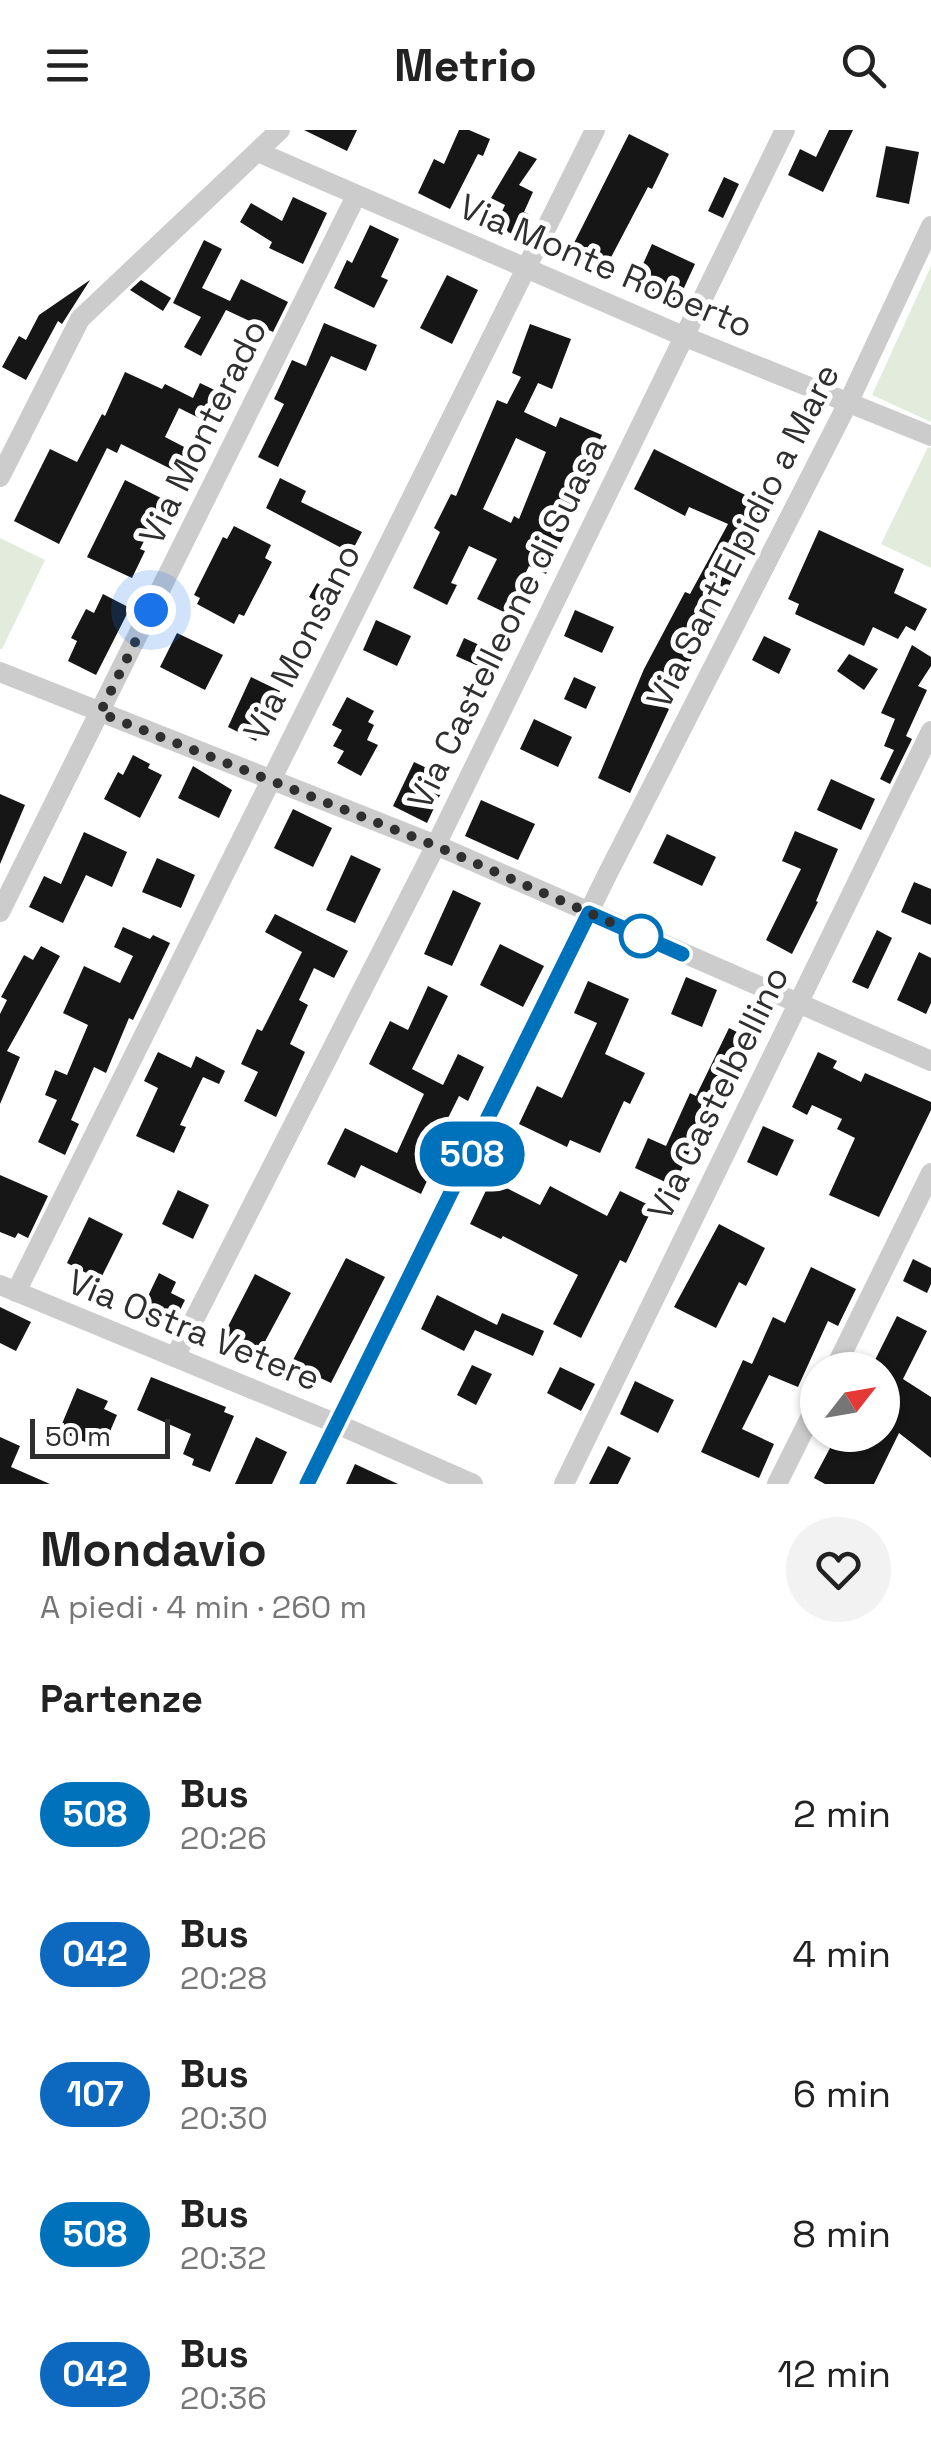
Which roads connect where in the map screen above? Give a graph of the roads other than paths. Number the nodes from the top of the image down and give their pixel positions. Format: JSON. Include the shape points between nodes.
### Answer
{"nodes":[{"id":1,"x":280,"y":130,"type":"edge"},
{"id":2,"x":595,"y":130,"type":"edge"},
{"id":3,"x":785,"y":130,"type":"edge"},
{"id":4,"x":258,"y":152,"type":"junction"},
{"id":5,"x":356,"y":196,"type":"junction"},
{"id":6,"x":931,"y":226,"type":"edge"},
{"id":7,"x":524,"y":268,"type":"junction"},
{"id":8,"x":683,"y":336,"type":"junction"},
{"id":9,"x":849,"y":401,"type":"junction"},
{"id":10,"x":931,"y":436,"type":"edge"},
{"id":11,"x":0,"y":477,"type":"edge"},
{"id":12,"x":0,"y":672,"type":"edge"},
{"id":13,"x":100,"y":713,"type":"junction"},
{"id":14,"x":931,"y":731,"type":"edge"},
{"id":15,"x":269,"y":779,"type":"junction"},
{"id":16,"x":436,"y":846,"type":"junction"},
{"id":17,"x":0,"y":912,"type":"edge"},
{"id":18,"x":589,"y":913,"type":"junction"},
{"id":19,"x":798,"y":1001,"type":"junction"},
{"id":20,"x":931,"y":1061,"type":"edge"},
{"id":21,"x":931,"y":1173,"type":"edge"},
{"id":22,"x":8,"y":1288,"type":"edge"},
{"id":23,"x":843,"y":1352,"type":"edge"},
{"id":24,"x":175,"y":1357,"type":"junction"},
{"id":25,"x":337,"y":1424,"type":"junction"},
{"id":26,"x":800,"y":1438,"type":"edge"},
{"id":27,"x":308,"y":1484,"type":"edge"},
{"id":28,"x":474,"y":1484,"type":"edge"},
{"id":29,"x":564,"y":1484,"type":"edge"},
{"id":30,"x":777,"y":1484,"type":"edge"}],
"edges":[{"from":1,"to":4,"type":"street"},
{"from":2,"to":7,"type":"street","name":"Via Monsano"},
{"from":3,"to":8,"type":"street","name":"Via Castelleone di Suasa"},
{"from":4,"to":5,"type":"street","name":"Via Monte Roberto"},
{"from":4,"to":11,"type":"street","via":[[80,320]]},
{"from":5,"to":7,"type":"street","name":"Via Monte Roberto"},
{"from":5,"to":13,"type":"street","name":"Via Monterado"},
{"from":6,"to":9,"type":"street","name":"Via Sant'Elpidio a Mare"},
{"from":7,"to":8,"type":"street","name":"Via Monte Roberto"},
{"from":7,"to":15,"type":"street","name":"Via Monsano"},
{"from":8,"to":9,"type":"street","name":"Via Monte Roberto"},
{"from":8,"to":16,"type":"street","name":"Via Castelleone di Suasa"},
{"from":9,"to":10,"type":"street","name":"Via Monte Roberto"},
{"from":9,"to":18,"type":"street","name":"Via Sant'Elpidio a Mare"},
{"from":12,"to":13,"type":"street"},
{"from":13,"to":15,"type":"street"},
{"from":13,"to":17,"type":"street","name":"Via Monterado"},
{"from":14,"to":19,"type":"street","name":"Via Castelbellino"},
{"from":15,"to":16,"type":"street"},
{"from":15,"to":22,"type":"street","name":"Via Monsano"},
{"from":16,"to":18,"type":"street"},
{"from":16,"to":24,"type":"street","name":"Via Castelleone di Suasa"},
{"from":18,"to":19,"type":"street"},
{"from":18,"to":25,"type":"street","name":"Via Sant'Elpidio a Mare"},
{"from":19,"to":20,"type":"street"},
{"from":19,"to":29,"type":"street","name":"Via Castelbellino"},
{"from":21,"to":23,"type":"street"},
{"from":22,"to":24,"type":"street","name":"Via Ostra Vetere"},
{"from":24,"to":25,"type":"street","name":"Via Ostra Vetere"},
{"from":25,"to":27,"type":"street"},
{"from":25,"to":28,"type":"street","name":"Via Ostra Vetere"},
{"from":26,"to":30,"type":"street"}]}
